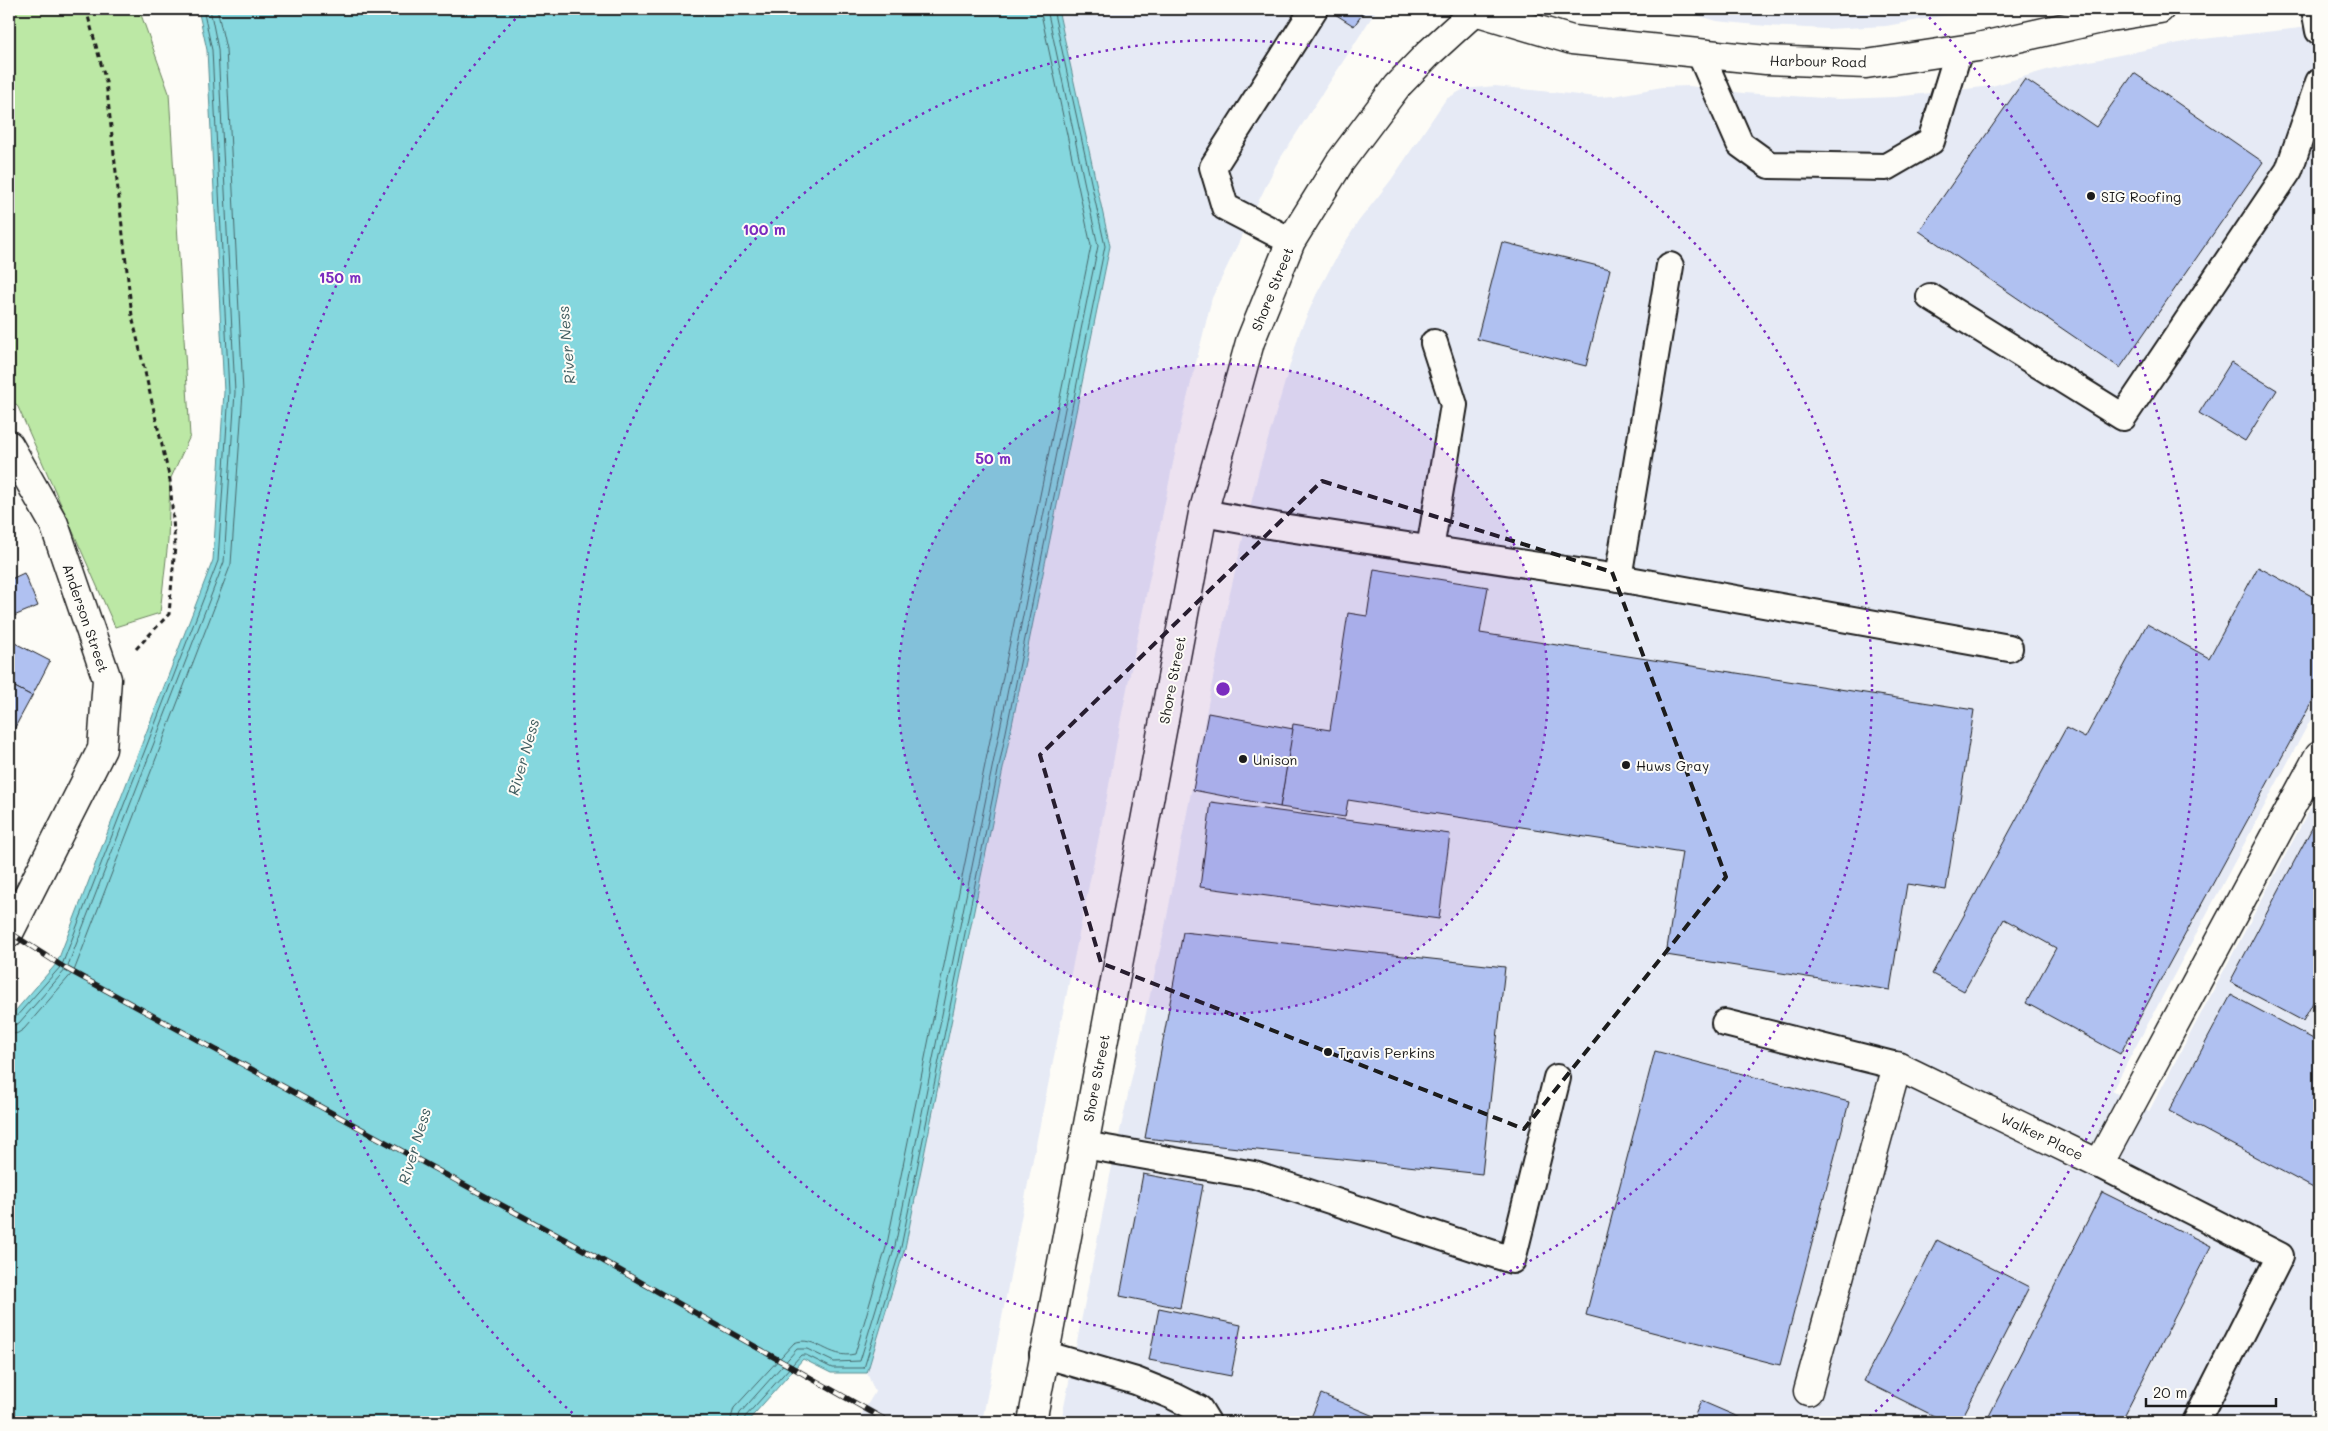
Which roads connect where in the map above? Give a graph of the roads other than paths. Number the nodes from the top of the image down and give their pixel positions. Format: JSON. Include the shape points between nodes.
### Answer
{"nodes":[{"id":1,"x":1314,"y":9,"type":"edge"},
{"id":2,"x":2160,"y":9,"type":"edge"},
{"id":3,"x":2315,"y":9,"type":"edge"},
{"id":4,"x":1475,"y":10,"type":"edge"},
{"id":5,"x":2319,"y":31,"type":"edge"},
{"id":6,"x":1959,"y":50,"type":"junction"},
{"id":7,"x":1700,"y":53,"type":"junction"},
{"id":8,"x":2319,"y":82,"type":"edge"},
{"id":9,"x":1291,"y":241,"type":"junction"},
{"id":10,"x":1670,"y":266,"type":"dead end"},
{"id":11,"x":1930,"y":297,"type":"dead end"},
{"id":12,"x":1434,"y":343,"type":"dead end"},
{"id":13,"x":9,"y":445,"type":"edge"},
{"id":14,"x":1203,"y":513,"type":"junction"},
{"id":15,"x":1430,"y":549,"type":"junction"},
{"id":16,"x":1618,"y":578,"type":"junction"},
{"id":17,"x":2009,"y":648,"type":"dead end"},
{"id":18,"x":2319,"y":755,"type":"edge"},
{"id":19,"x":9,"y":933,"type":"edge"},
{"id":20,"x":1725,"y":1023,"type":"dead end"},
{"id":21,"x":1897,"y":1066,"type":"junction"},
{"id":22,"x":1557,"y":1078,"type":"dead end"},
{"id":23,"x":1084,"y":1145,"type":"junction"},
{"id":24,"x":2099,"y":1164,"type":"junction"},
{"id":25,"x":1043,"y":1354,"type":"junction"},
{"id":26,"x":1808,"y":1391,"type":"dead end"},
{"id":27,"x":1032,"y":1422,"type":"edge"},
{"id":28,"x":1207,"y":1422,"type":"edge"},
{"id":29,"x":2196,"y":1422,"type":"edge"}],
"edges":[{"from":1,"to":9,"type":"lane","via":[[1213,167],[1225,206]]},
{"from":2,"to":6,"type":"street","name":"Harbour Road"},
{"from":3,"to":5,"type":"lane"},
{"from":4,"to":7,"type":"street","name":"Harbour Road","via":[[1572,40]]},
{"from":4,"to":9,"type":"street","name":"Shore Street","via":[[1397,86],[1340,162]]},
{"from":6,"to":7,"type":"street","name":"Harbour Road","via":[[1866,64],[1766,60]]},
{"from":6,"to":7,"type":"lane","via":[[1931,141],[1886,168],[1769,165],[1740,144]]},
{"from":8,"to":11,"type":"lane","via":[[2288,170],[2123,417]]},
{"from":9,"to":14,"type":"street","name":"Shore Street","via":[[1250,342]]},
{"from":10,"to":16,"type":"lane"},
{"from":12,"to":15,"type":"lane","via":[[1454,405]]},
{"from":13,"to":19,"type":"street","name":"Anderson Street","via":[[54,524],[107,679],[102,750]]},
{"from":14,"to":15,"type":"lane"},
{"from":14,"to":23,"type":"street","name":"Shore Street"},
{"from":15,"to":16,"type":"lane"},
{"from":16,"to":17,"type":"lane"},
{"from":18,"to":24,"type":"street","name":"Walker Place"},
{"from":20,"to":21,"type":"lane"},
{"from":21,"to":24,"type":"street","name":"Walker Place"},
{"from":21,"to":26,"type":"street"},
{"from":22,"to":23,"type":"lane","via":[[1512,1260],[1254,1175]]},
{"from":23,"to":25,"type":"street","name":"Shore Street"},
{"from":24,"to":29,"type":"lane","via":[[2280,1256]]},
{"from":25,"to":27,"type":"street","name":"Shore Street"},
{"from":25,"to":28,"type":"lane","via":[[1164,1392],[1199,1409]]}]}
